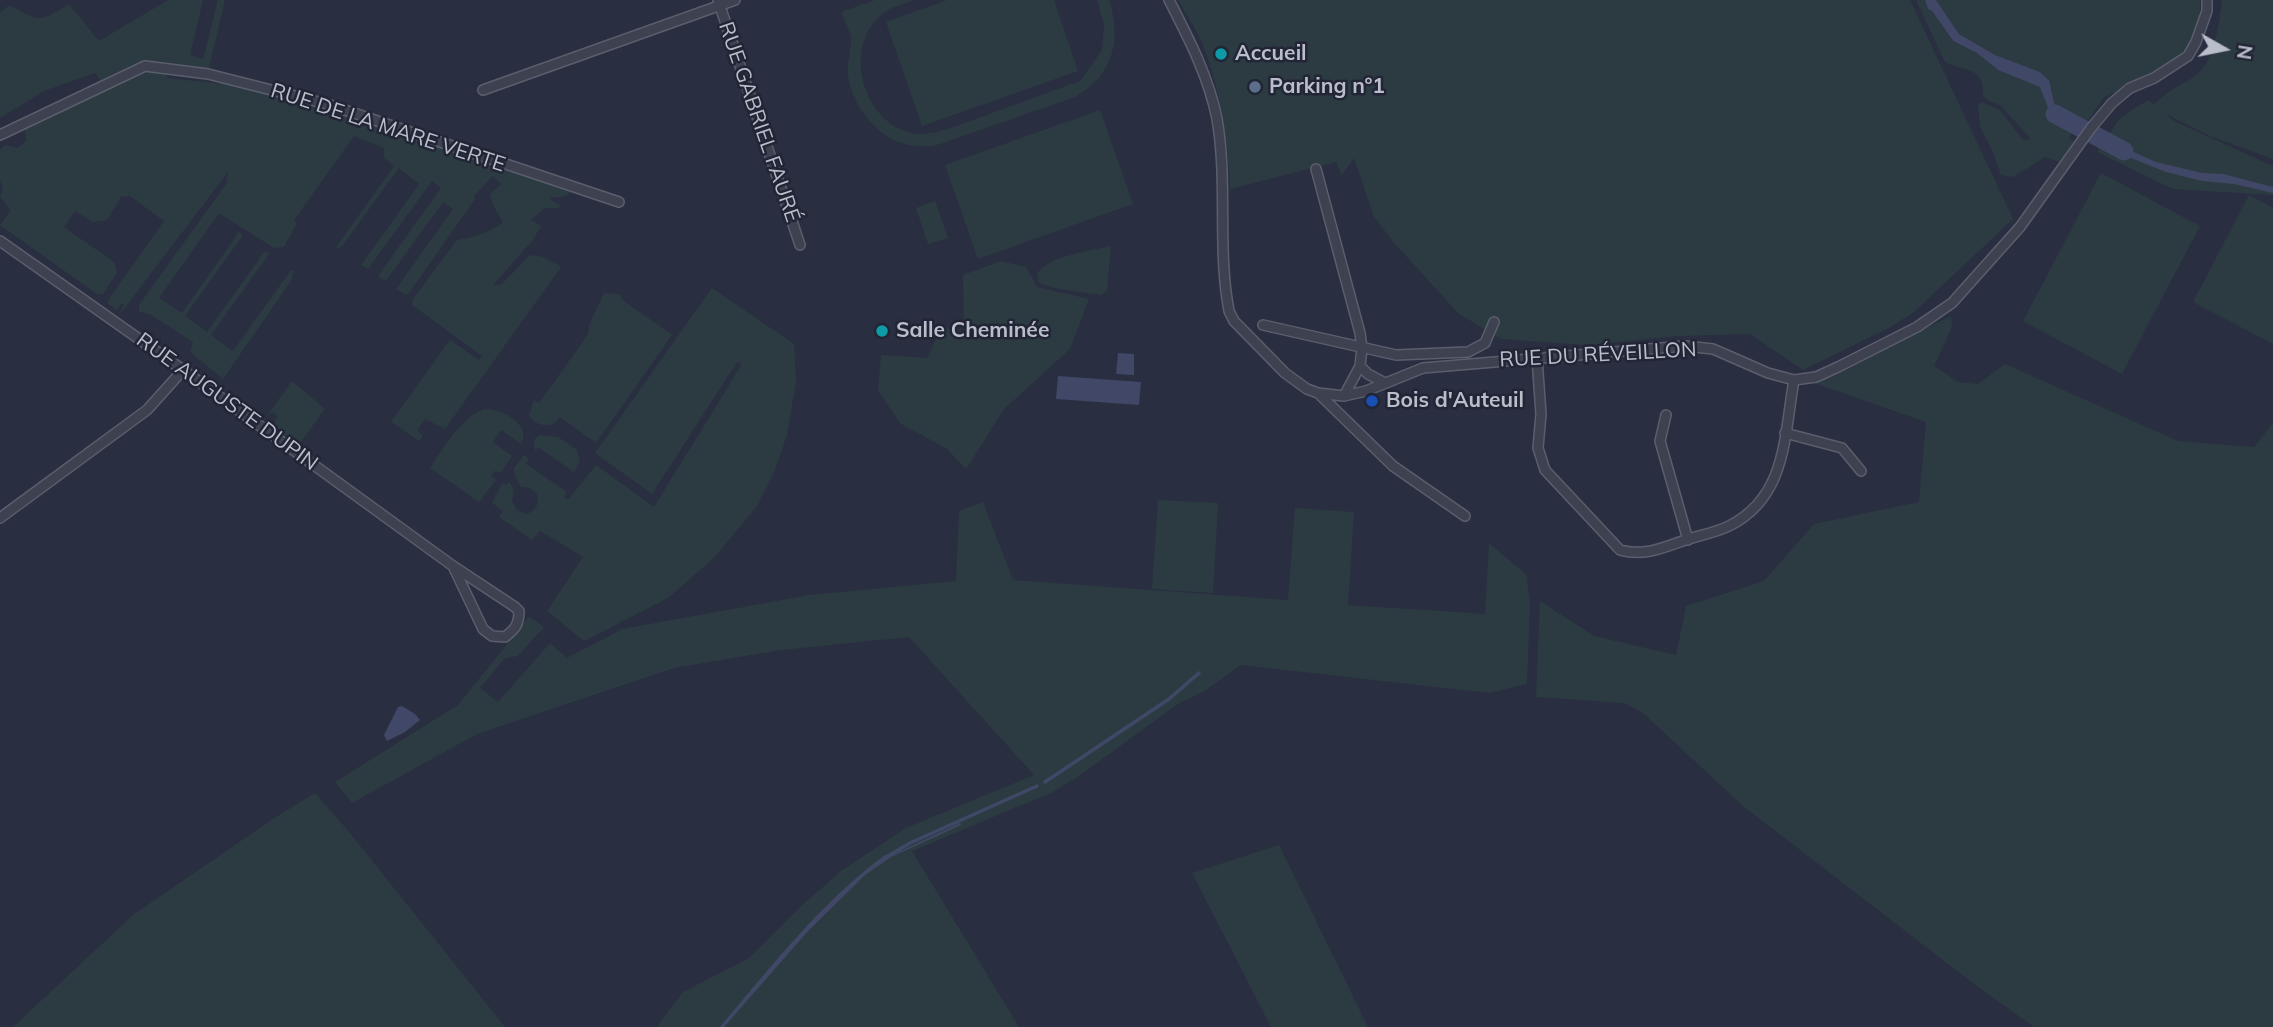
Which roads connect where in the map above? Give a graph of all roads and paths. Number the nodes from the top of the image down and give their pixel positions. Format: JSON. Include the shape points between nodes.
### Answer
{"nodes":[{"id":1,"x":735,"y":0,"type":"edge"},
{"id":2,"x":1169,"y":0,"type":"edge"},
{"id":3,"x":2207,"y":0,"type":"edge"},
{"id":4,"x":719,"y":3,"type":"edge"},
{"id":5,"x":483,"y":90,"type":"dead end"},
{"id":6,"x":0,"y":135,"type":"edge"},
{"id":7,"x":1316,"y":169,"type":"dead end"},
{"id":8,"x":619,"y":202,"type":"dead end"},
{"id":9,"x":0,"y":241,"type":"edge"},
{"id":10,"x":800,"y":245,"type":"dead end"},
{"id":11,"x":1494,"y":322,"type":"dead end"},
{"id":12,"x":1263,"y":324,"type":"dead end"},
{"id":13,"x":1362,"y":348,"type":"junction"},
{"id":14,"x":1537,"y":358,"type":"junction"},
{"id":15,"x":1360,"y":366,"type":"junction"},
{"id":16,"x":183,"y":370,"type":"junction"},
{"id":17,"x":1794,"y":380,"type":"junction"},
{"id":18,"x":1385,"y":383,"type":"junction"},
{"id":19,"x":1318,"y":393,"type":"junction"},
{"id":20,"x":1344,"y":396,"type":"junction"},
{"id":21,"x":1667,"y":415,"type":"dead end"},
{"id":22,"x":1785,"y":433,"type":"junction"},
{"id":23,"x":1861,"y":471,"type":"dead end"},
{"id":24,"x":1465,"y":516,"type":"dead end"},
{"id":25,"x":0,"y":518,"type":"edge"},
{"id":26,"x":1688,"y":540,"type":"junction"},
{"id":27,"x":453,"y":566,"type":"junction"}],
"edges":[{"from":1,"to":4,"type":"street"},
{"from":2,"to":19,"type":"street","name":"RUE DU RÉVEILLON","via":[[1191,43],[1217,117],[1229,311],[1285,373]]},
{"from":3,"to":17,"type":"street","via":[[2188,56],[2112,103],[2020,227],[1952,303],[1917,327],[1838,368]]},
{"from":4,"to":5,"type":"street"},
{"from":4,"to":10,"type":"street","name":"RUE GABRIEL FAURÉ"},
{"from":6,"to":8,"type":"street","name":"RUE DE LA MARE VERTE","via":[[145,66],[208,74],[327,104]]},
{"from":7,"to":13,"type":"street"},
{"from":9,"to":16,"type":"street","name":"RUE AUGUSTE DUPIN"},
{"from":11,"to":13,"type":"street","via":[[1485,343],[1468,352],[1396,355]]},
{"from":12,"to":13,"type":"street"},
{"from":13,"to":15,"type":"street"},
{"from":14,"to":17,"type":"street","name":"RUE DU RÉVEILLON","via":[[1685,346],[1713,349]]},
{"from":14,"to":18,"type":"street","name":"RUE DU RÉVEILLON","via":[[1423,368]]},
{"from":14,"to":26,"type":"street","via":[[1538,448],[1545,470],[1620,550],[1635,554]]},
{"from":15,"to":18,"type":"street"},
{"from":15,"to":20,"type":"street"},
{"from":16,"to":25,"type":"street","via":[[147,410]]},
{"from":16,"to":27,"type":"street","name":"RUE AUGUSTE DUPIN"},
{"from":17,"to":22,"type":"street"},
{"from":18,"to":20,"type":"street","name":"RUE DU RÉVEILLON"},
{"from":19,"to":20,"type":"street","name":"RUE DU RÉVEILLON"},
{"from":19,"to":24,"type":"street","via":[[1393,466]]},
{"from":21,"to":26,"type":"street","via":[[1660,441]]},
{"from":22,"to":23,"type":"street","via":[[1842,448]]},
{"from":22,"to":26,"type":"street","via":[[1778,473],[1768,495],[1728,526]]},
{"from":27,"to":27,"type":"street","name":"RUE AUGUSTE DUPIN","via":[[515,607],[519,611],[516,628],[505,637],[492,636],[484,629]]}]}
